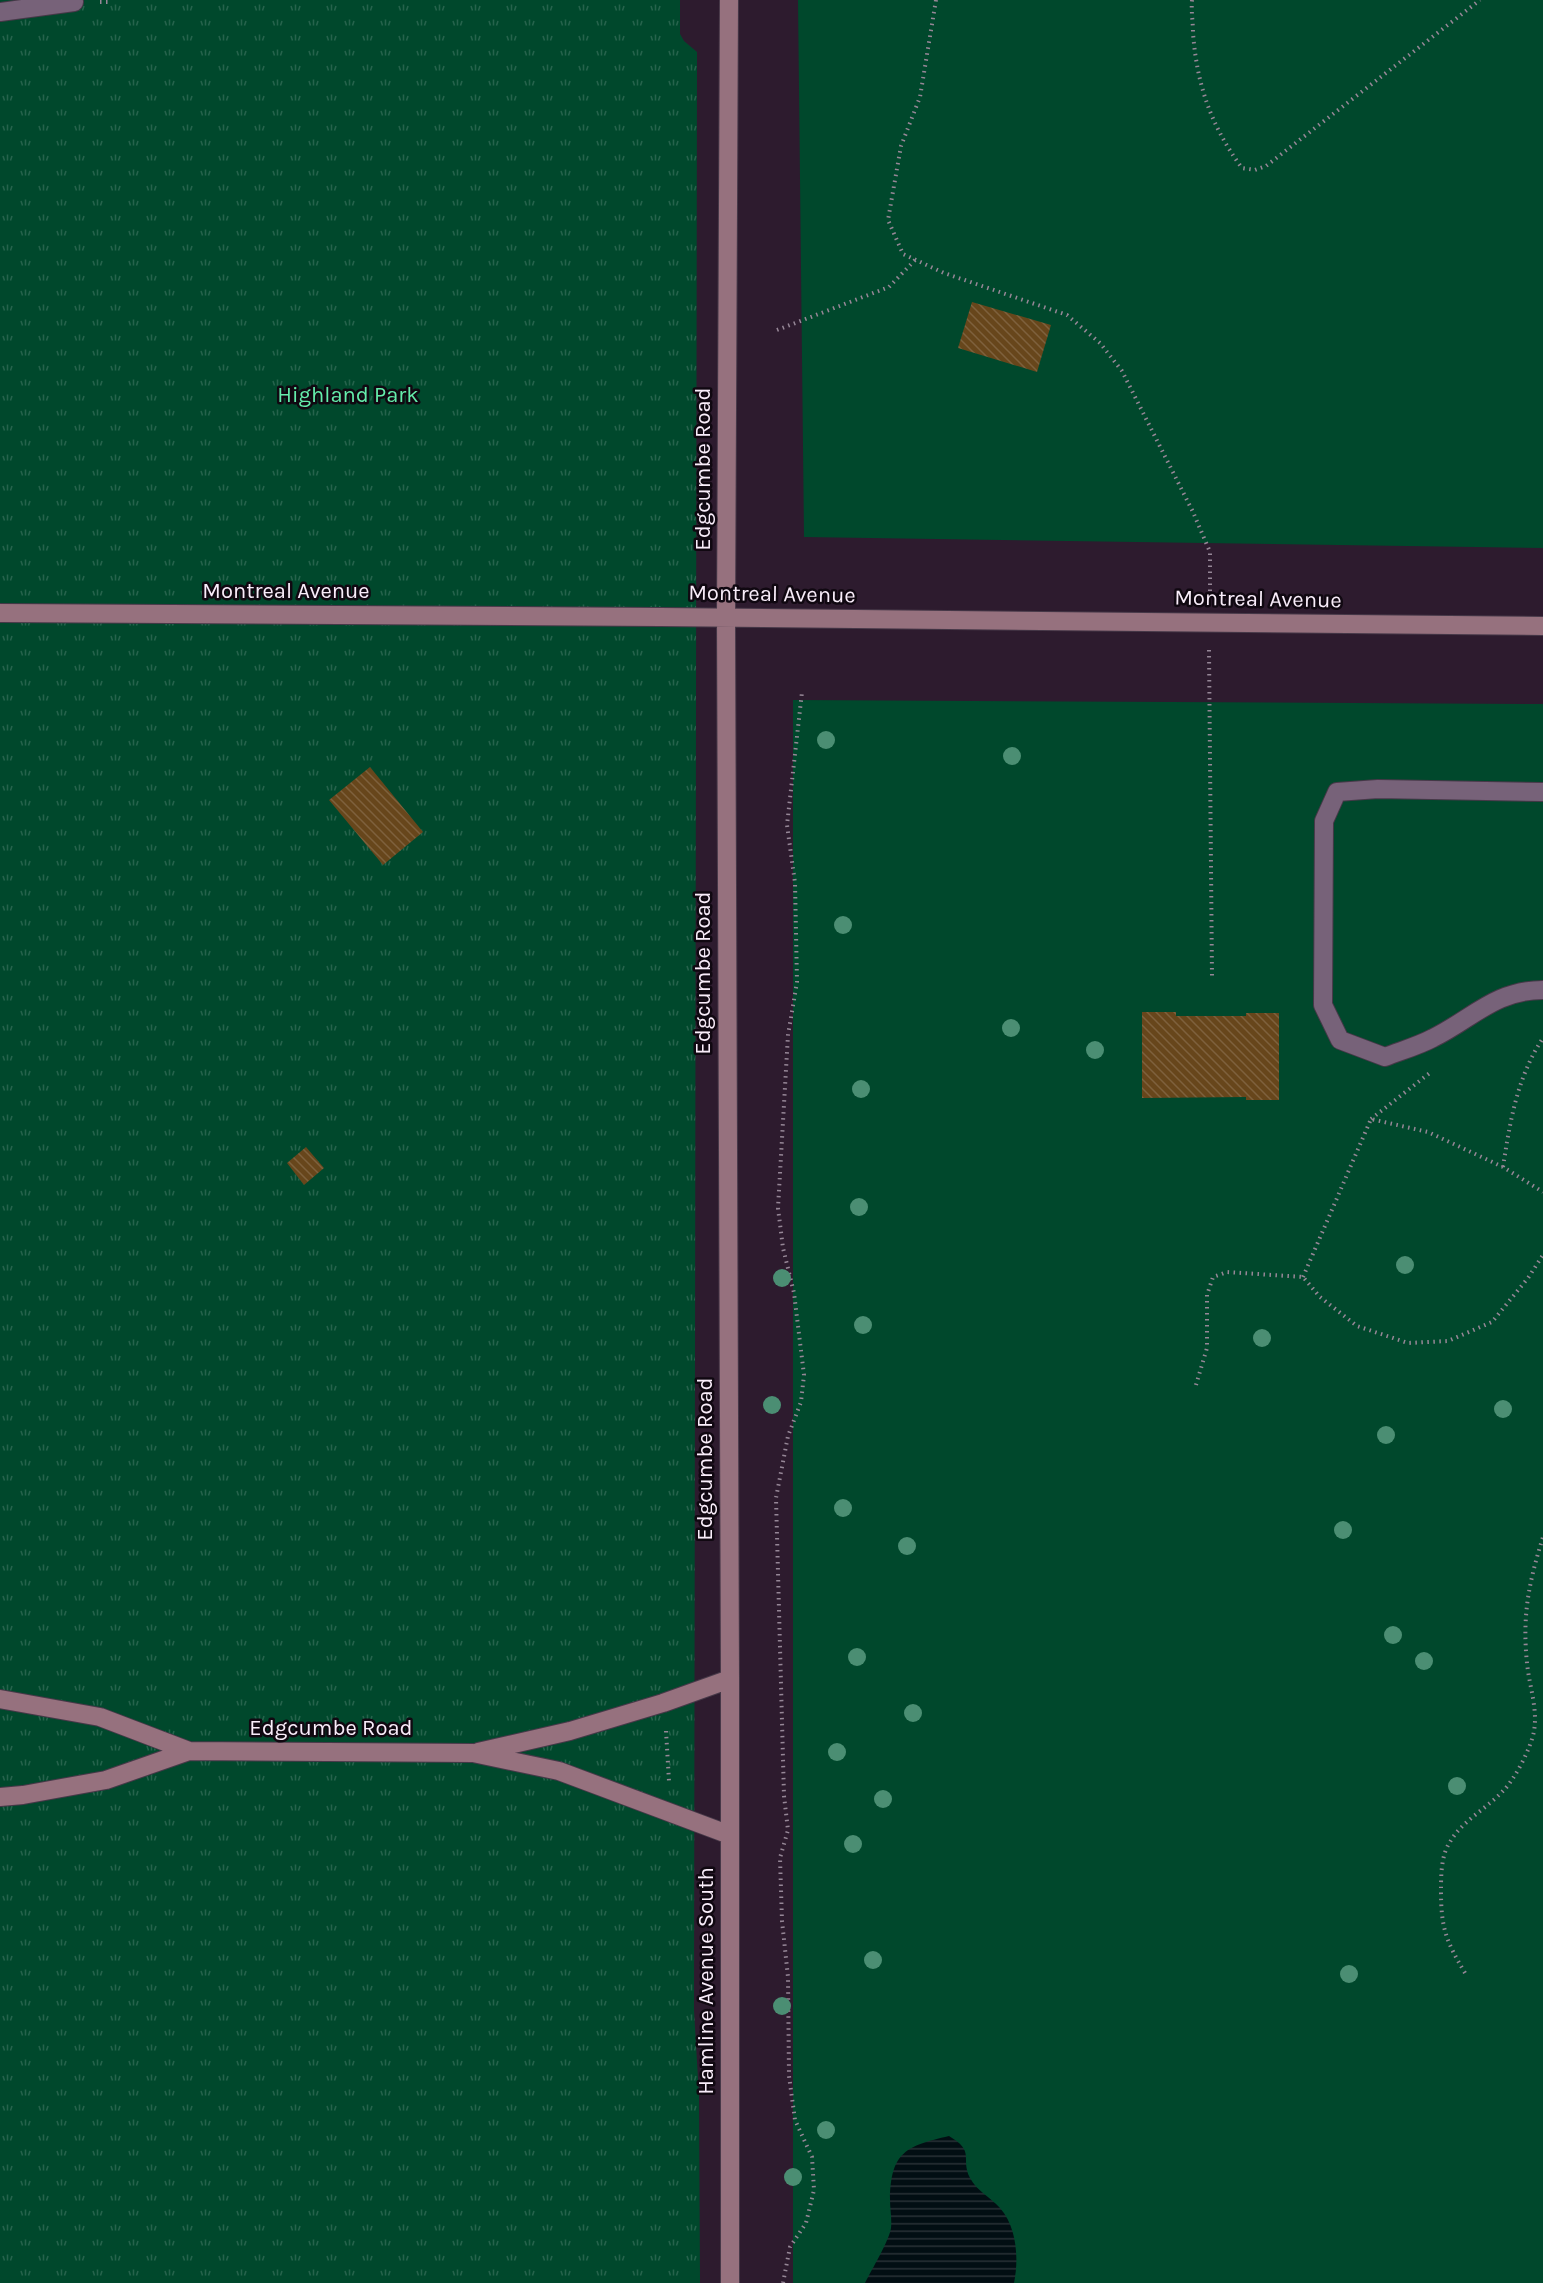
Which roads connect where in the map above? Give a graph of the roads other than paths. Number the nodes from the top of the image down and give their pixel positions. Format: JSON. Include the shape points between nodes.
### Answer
{"nodes":[{"id":1,"x":729,"y":0,"type":"edge"},
{"id":2,"x":74,"y":2,"type":"dead end"},
{"id":3,"x":0,"y":12,"type":"edge"},
{"id":4,"x":0,"y":613,"type":"edge"},
{"id":5,"x":726,"y":617,"type":"junction"},
{"id":6,"x":1543,"y":626,"type":"edge"},
{"id":7,"x":1543,"y":792,"type":"edge"},
{"id":8,"x":1543,"y":990,"type":"edge"},
{"id":9,"x":730,"y":1679,"type":"junction"},
{"id":10,"x":0,"y":1699,"type":"edge"},
{"id":11,"x":189,"y":1751,"type":"junction"},
{"id":12,"x":473,"y":1753,"type":"junction"},
{"id":13,"x":0,"y":1797,"type":"edge"},
{"id":14,"x":730,"y":1835,"type":"junction"},
{"id":15,"x":730,"y":2283,"type":"edge"}],
"edges":[{"from":1,"to":5,"type":"street","name":"Edgcumbe Road"},
{"from":2,"to":3,"type":"lane"},
{"from":4,"to":5,"type":"street","name":"Montreal Avenue"},
{"from":5,"to":6,"type":"street","name":"Montreal Avenue"},
{"from":5,"to":9,"type":"street","name":"Edgcumbe Road"},
{"from":7,"to":8,"type":"lane","via":[[1337,792],[1324,821],[1323,1005],[1340,1040],[1385,1057],[1433,1038],[1496,999]]},
{"from":9,"to":12,"type":"street","name":"Edgcumbe Road","via":[[570,1731]]},
{"from":9,"to":14,"type":"street","name":"Hamline Avenue South"},
{"from":10,"to":11,"type":"street","name":"Edgcumbe Road","via":[[100,1717]]},
{"from":11,"to":12,"type":"street","name":"Edgcumbe Road"},
{"from":11,"to":13,"type":"street","name":"Edgcumbe Road","via":[[106,1780]]},
{"from":12,"to":14,"type":"street","name":"Edgcumbe Road","via":[[559,1772]]},
{"from":14,"to":15,"type":"street","name":"Hamline Avenue South"}]}
